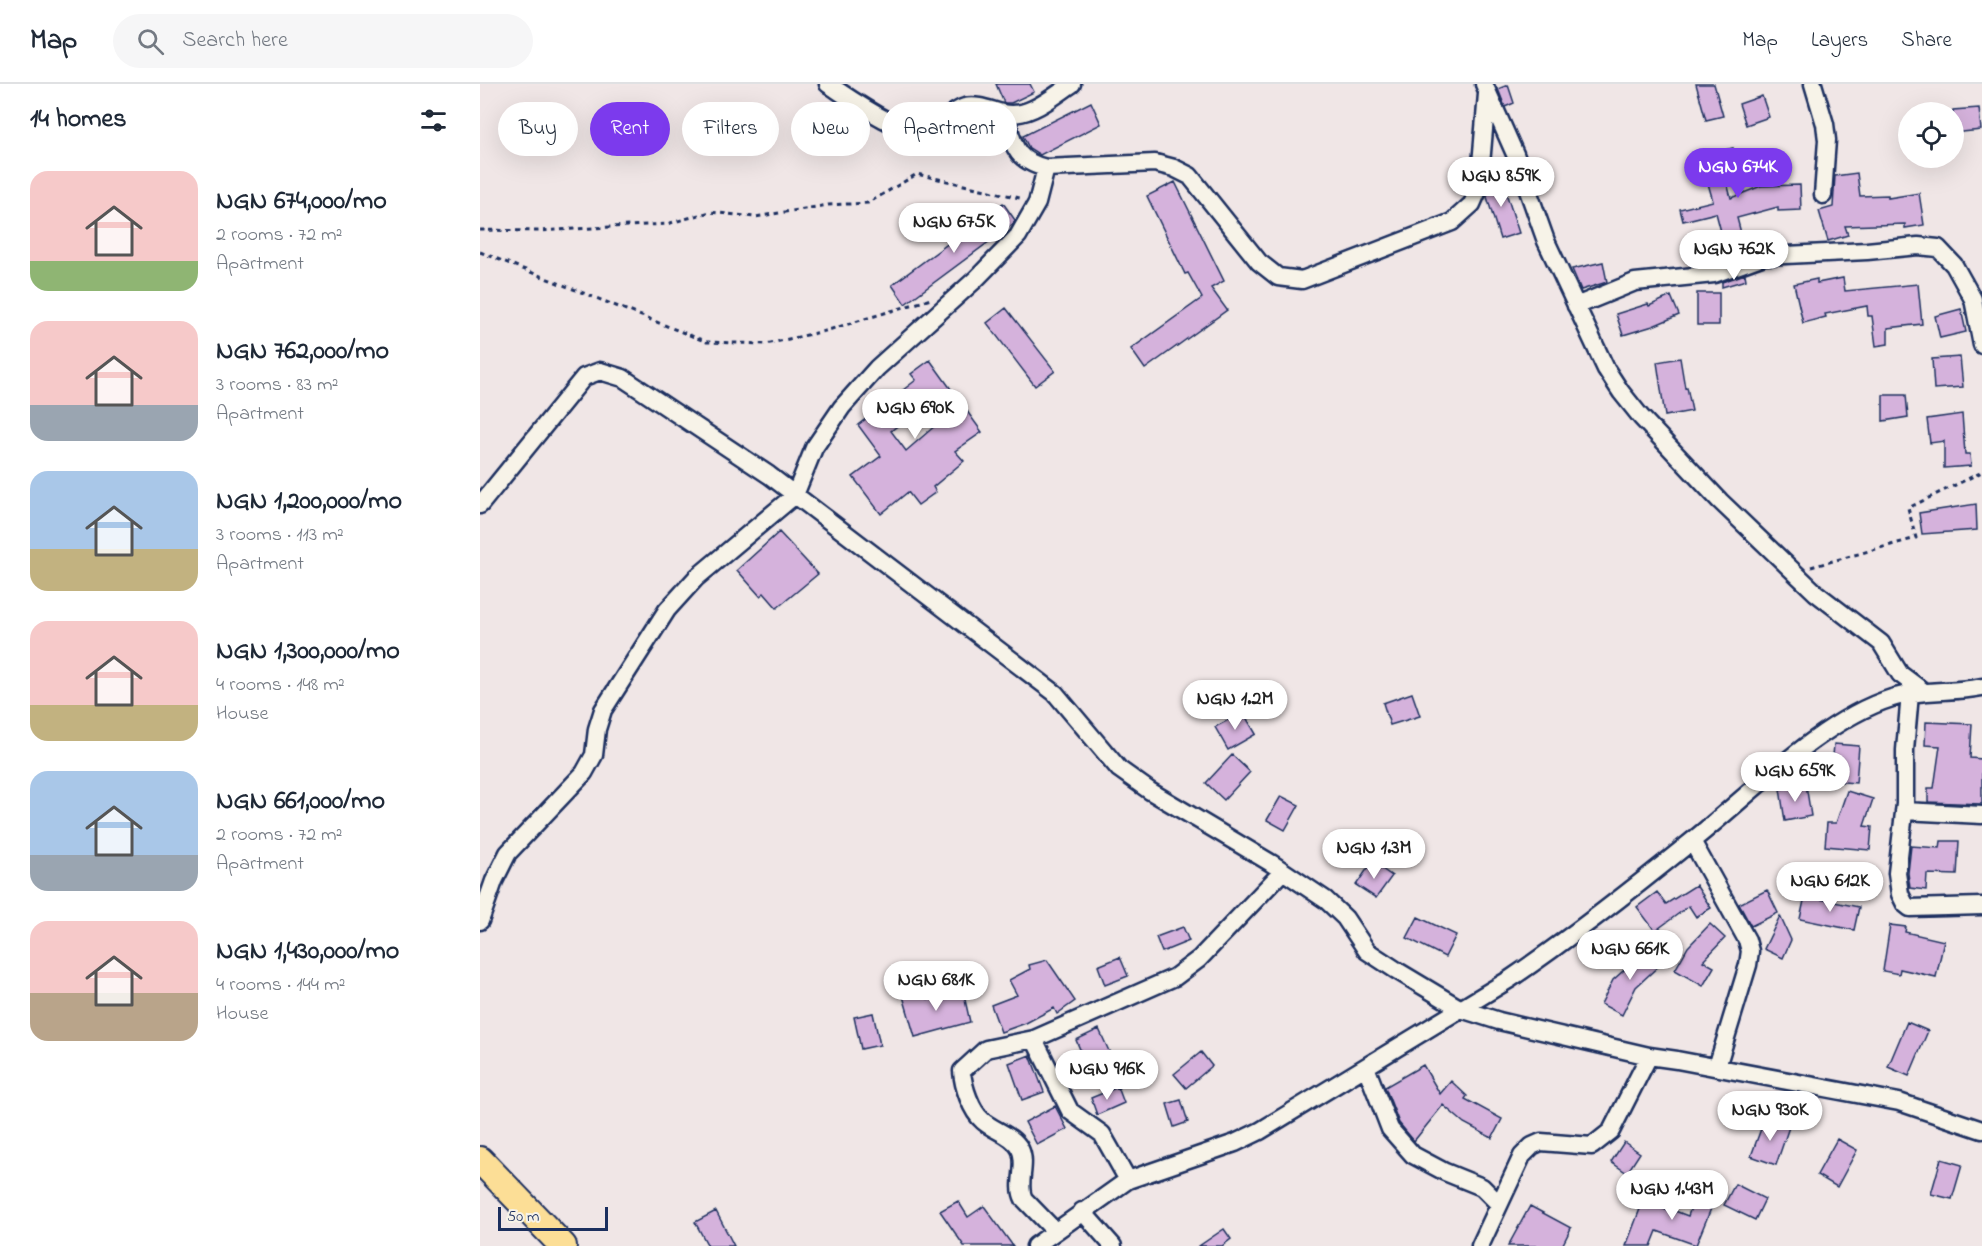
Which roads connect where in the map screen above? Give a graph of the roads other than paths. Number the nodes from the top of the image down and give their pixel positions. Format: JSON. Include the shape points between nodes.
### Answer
{"nodes":[{"id":1,"x":828,"y":84,"type":"edge"},
{"id":2,"x":1072,"y":84,"type":"edge"},
{"id":3,"x":1813,"y":84,"type":"edge"},
{"id":4,"x":1485,"y":89,"type":"edge"},
{"id":5,"x":1017,"y":113,"type":"edge"},
{"id":6,"x":882,"y":117,"type":"edge"},
{"id":7,"x":1017,"y":151,"type":"edge"},
{"id":8,"x":1046,"y":168,"type":"junction"},
{"id":9,"x":1823,"y":195,"type":"dead end"},
{"id":10,"x":1978,"y":298,"type":"edge"},
{"id":11,"x":1576,"y":306,"type":"junction"},
{"id":12,"x":1982,"y":345,"type":"edge"},
{"id":13,"x":795,"y":495,"type":"junction"},
{"id":14,"x":480,"y":506,"type":"edge"},
{"id":15,"x":1900,"y":674,"type":"junction"},
{"id":16,"x":1982,"y":687,"type":"edge"},
{"id":17,"x":1917,"y":693,"type":"junction"},
{"id":18,"x":1891,"y":699,"type":"junction"},
{"id":19,"x":1904,"y":811,"type":"junction"},
{"id":20,"x":1982,"y":815,"type":"edge"},
{"id":21,"x":1692,"y":841,"type":"junction"},
{"id":22,"x":1283,"y":871,"type":"junction"},
{"id":23,"x":1982,"y":906,"type":"edge"},
{"id":24,"x":480,"y":921,"type":"edge"},
{"id":25,"x":1461,"y":1009,"type":"junction"},
{"id":26,"x":1034,"y":1039,"type":"junction"},
{"id":27,"x":1648,"y":1056,"type":"junction"},
{"id":28,"x":1366,"y":1067,"type":"junction"},
{"id":29,"x":1717,"y":1067,"type":"junction"},
{"id":30,"x":1982,"y":1130,"type":"edge"},
{"id":31,"x":480,"y":1160,"type":"edge"},
{"id":32,"x":1128,"y":1179,"type":"junction"},
{"id":33,"x":1499,"y":1204,"type":"junction"},
{"id":34,"x":1082,"y":1211,"type":"junction"},
{"id":35,"x":1054,"y":1231,"type":"junction"},
{"id":36,"x":563,"y":1246,"type":"edge"},
{"id":37,"x":1035,"y":1246,"type":"edge"},
{"id":38,"x":1113,"y":1246,"type":"edge"},
{"id":39,"x":1480,"y":1246,"type":"edge"}],
"edges":[{"from":1,"to":6,"type":"street"},
{"from":2,"to":5,"type":"street","via":[[1029,112]]},
{"from":3,"to":9,"type":"street","via":[[1827,140]]},
{"from":4,"to":8,"type":"street","via":[[1479,188],[1472,204],[1452,222],[1302,280],[1278,278],[1259,262],[1190,176],[1174,168],[1155,163]]},
{"from":4,"to":11,"type":"street"},
{"from":7,"to":8,"type":"street","via":[[1032,164]]},
{"from":8,"to":13,"type":"street","via":[[1037,202],[1018,236],[877,368],[842,407],[814,448]]},
{"from":10,"to":11,"type":"street","via":[[1938,248],[1918,246],[1764,256],[1714,274],[1635,282]]},
{"from":10,"to":12,"type":"street"},
{"from":11,"to":15,"type":"street","via":[[1606,369],[1641,417],[1720,501],[1794,571],[1881,643]]},
{"from":13,"to":14,"type":"street","via":[[623,378],[600,371],[584,377]]},
{"from":13,"to":22,"type":"street","via":[[1055,693],[1119,769]]},
{"from":13,"to":24,"type":"street","via":[[696,578],[667,610],[603,710],[594,754],[584,773],[508,853]]},
{"from":15,"to":17,"type":"street"},
{"from":15,"to":18,"type":"street"},
{"from":16,"to":17,"type":"street"},
{"from":17,"to":18,"type":"street"},
{"from":17,"to":19,"type":"street","via":[[1905,750]]},
{"from":18,"to":21,"type":"street","via":[[1842,721]]},
{"from":19,"to":20,"type":"street"},
{"from":19,"to":23,"type":"street","via":[[1897,873],[1905,904],[1910,908]]},
{"from":21,"to":25,"type":"street","via":[[1545,955]]},
{"from":21,"to":29,"type":"street","via":[[1750,951]]},
{"from":22,"to":25,"type":"street","via":[[1326,900],[1367,951]]},
{"from":22,"to":26,"type":"street","via":[[1199,959],[1175,976]]},
{"from":25,"to":27,"type":"street"},
{"from":25,"to":28,"type":"street"},
{"from":26,"to":32,"type":"street","via":[[1070,1111],[1102,1134]]},
{"from":26,"to":35,"type":"street","via":[[986,1049],[962,1071],[963,1081],[976,1114],[1020,1149],[1021,1192]]},
{"from":27,"to":29,"type":"street"},
{"from":27,"to":33,"type":"street","via":[[1611,1131],[1603,1139],[1592,1146],[1541,1142],[1532,1146],[1522,1156]]},
{"from":28,"to":32,"type":"street","via":[[1235,1143]]},
{"from":28,"to":33,"type":"street","via":[[1390,1129],[1413,1155],[1482,1187]]},
{"from":29,"to":30,"type":"street","via":[[1899,1102]]},
{"from":31,"to":36,"type":"main road"},
{"from":32,"to":34,"type":"street"},
{"from":33,"to":39,"type":"street"},
{"from":34,"to":35,"type":"street"},
{"from":34,"to":38,"type":"street"},
{"from":35,"to":37,"type":"street"}]}
